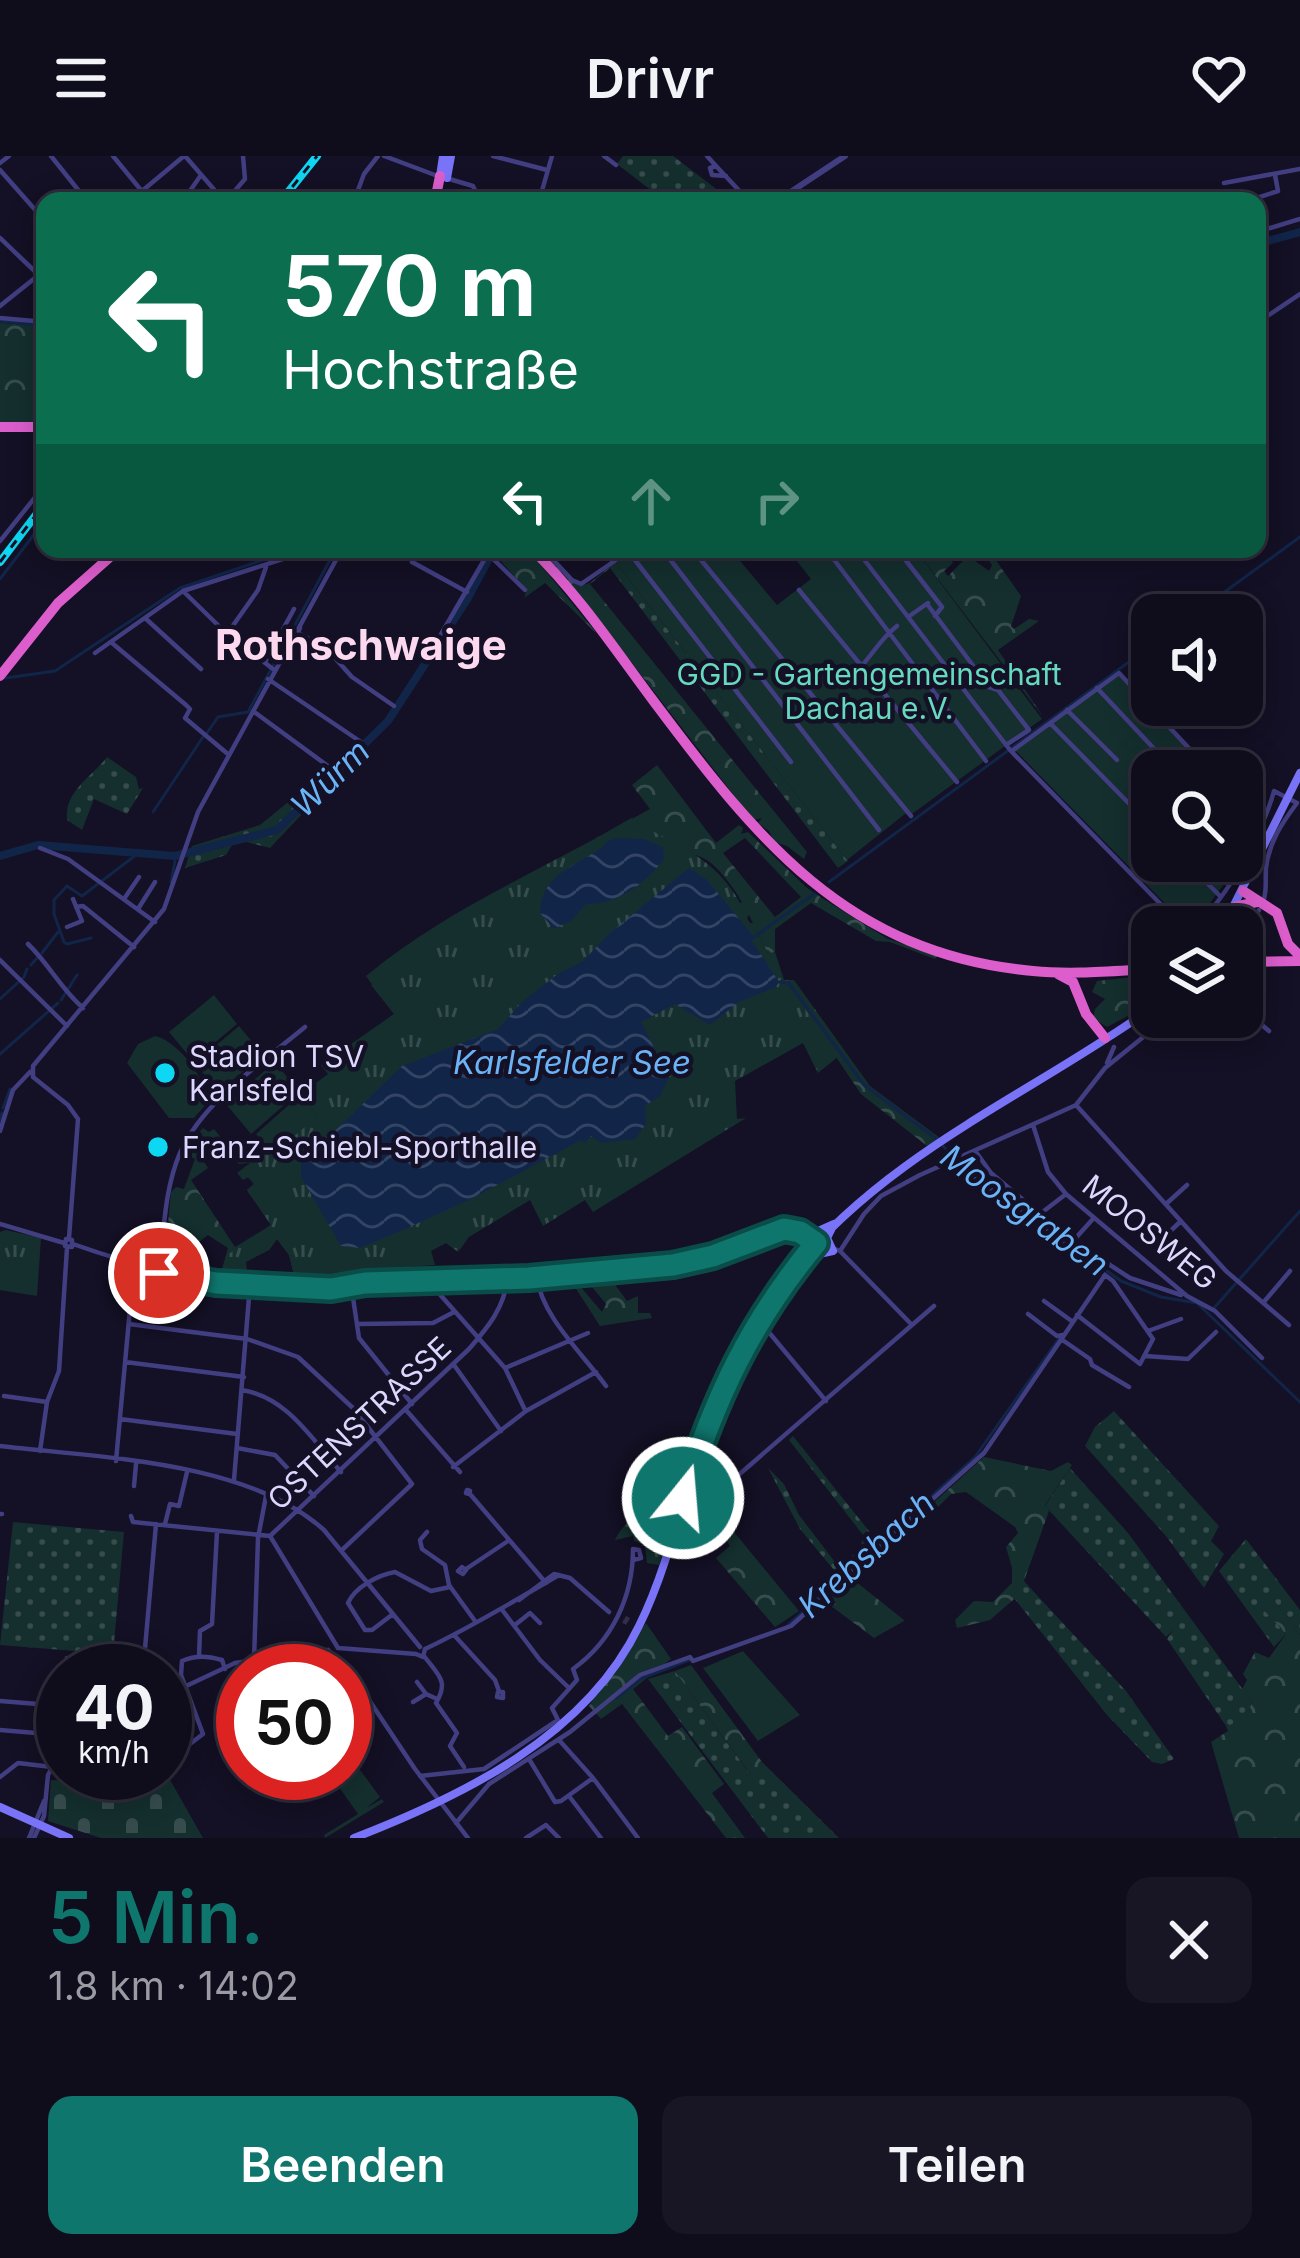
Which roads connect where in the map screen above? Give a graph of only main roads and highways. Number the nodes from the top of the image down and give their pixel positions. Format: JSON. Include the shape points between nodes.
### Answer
{"nodes":[{"id":1,"x":447,"y":156,"type":"edge"},
{"id":2,"x":443,"y":177,"type":"joint"},
{"id":3,"x":440,"y":192,"type":"edge"},
{"id":4,"x":0,"y":427,"type":"edge"},
{"id":5,"x":36,"y":427,"type":"edge"},
{"id":6,"x":99,"y":558,"type":"edge"},
{"id":7,"x":100,"y":558,"type":"edge"},
{"id":8,"x":540,"y":558,"type":"edge"},
{"id":9,"x":0,"y":664,"type":"edge"},
{"id":10,"x":0,"y":676,"type":"edge"},
{"id":11,"x":1300,"y":773,"type":"edge"},
{"id":12,"x":1243,"y":891,"type":"junction"},
{"id":13,"x":1261,"y":904,"type":"junction"},
{"id":14,"x":1235,"y":906,"type":"edge"},
{"id":15,"x":1236,"y":906,"type":"edge"},
{"id":16,"x":1285,"y":936,"type":"junction"},
{"id":17,"x":1300,"y":958,"type":"edge"},
{"id":18,"x":1263,"y":961,"type":"edge"},
{"id":19,"x":1267,"y":961,"type":"junction"},
{"id":20,"x":1131,"y":970,"type":"edge"},
{"id":21,"x":1093,"y":972,"type":"junction"},
{"id":22,"x":1055,"y":973,"type":"junction"},
{"id":23,"x":1079,"y":994,"type":"junction"},
{"id":24,"x":1131,"y":1022,"type":"edge"},
{"id":25,"x":1095,"y":1026,"type":"junction"},
{"id":26,"x":1119,"y":1030,"type":"junction"},
{"id":27,"x":1110,"y":1042,"type":"junction"},
{"id":28,"x":834,"y":1225,"type":"junction"},
{"id":29,"x":805,"y":1257,"type":"junction"},
{"id":30,"x":0,"y":1807,"type":"edge"},
{"id":31,"x":69,"y":1838,"type":"edge"},
{"id":32,"x":354,"y":1838,"type":"edge"}],
"edges":[{"from":1,"to":2,"type":"main road"},
{"from":2,"to":3,"type":"highway"},
{"from":4,"to":5,"type":"highway"},
{"from":6,"to":9,"type":"highway"},
{"from":7,"to":10,"type":"highway"},
{"from":8,"to":22,"type":"highway","via":[[746,820],[818,889],[938,951]]},
{"from":11,"to":12,"type":"main road"},
{"from":12,"to":13,"type":"highway"},
{"from":12,"to":14,"type":"main road"},
{"from":13,"to":15,"type":"highway"},
{"from":13,"to":16,"type":"highway","via":[[1281,917]]},
{"from":16,"to":17,"type":"highway"},
{"from":16,"to":19,"type":"highway"},
{"from":17,"to":19,"type":"highway"},
{"from":18,"to":19,"type":"highway"},
{"from":20,"to":21,"type":"highway"},
{"from":21,"to":22,"type":"highway"},
{"from":21,"to":23,"type":"highway"},
{"from":22,"to":23,"type":"highway"},
{"from":23,"to":25,"type":"highway"},
{"from":24,"to":26,"type":"main road"},
{"from":25,"to":26,"type":"highway"},
{"from":25,"to":27,"type":"highway"},
{"from":26,"to":27,"type":"main road"},
{"from":27,"to":28,"type":"main road","via":[[932,1147]]},
{"from":28,"to":29,"type":"main road"},
{"from":28,"to":29,"type":"main road","via":[[800,1232]]},
{"from":28,"to":29,"type":"main road","via":[[827,1238],[836,1251]]},
{"from":29,"to":32,"type":"main road","via":[[761,1314],[719,1394],[605,1678],[553,1732]]},
{"from":30,"to":31,"type":"main road"}]}
